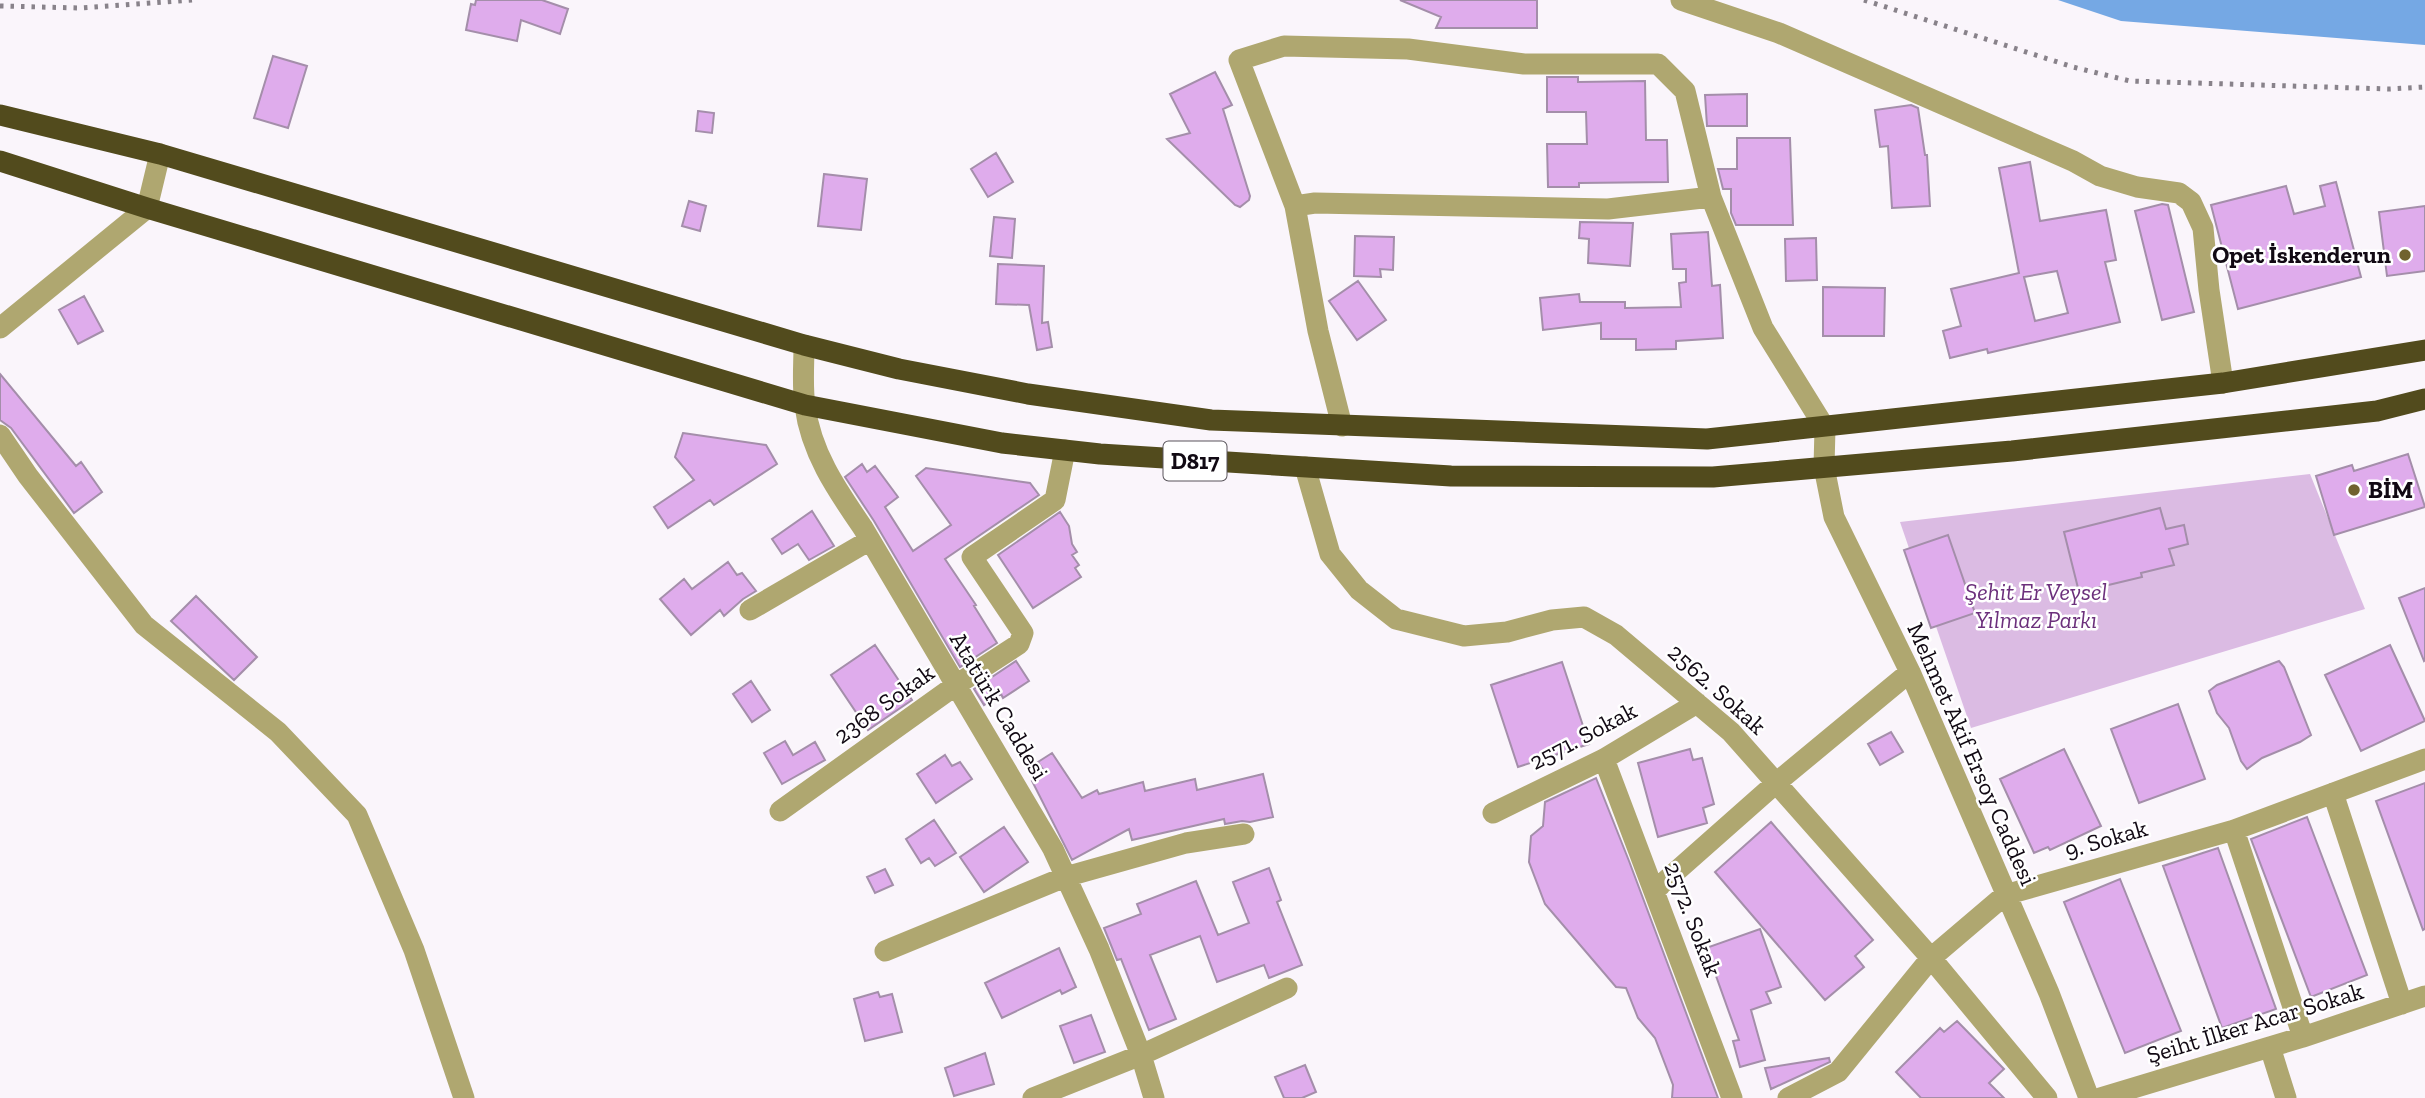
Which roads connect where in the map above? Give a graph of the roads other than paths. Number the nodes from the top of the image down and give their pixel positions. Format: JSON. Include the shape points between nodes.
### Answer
{"nodes":[{"id":1,"x":1681,"y":0,"type":"edge"},
{"id":2,"x":0,"y":115,"type":"edge"},
{"id":3,"x":160,"y":154,"type":"junction"},
{"id":4,"x":0,"y":161,"type":"edge"},
{"id":5,"x":1711,"y":197,"type":"junction"},
{"id":6,"x":1295,"y":206,"type":"junction"},
{"id":7,"x":146,"y":208,"type":"junction"},
{"id":8,"x":0,"y":328,"type":"edge"},
{"id":9,"x":804,"y":345,"type":"junction"},
{"id":10,"x":2425,"y":350,"type":"edge"},
{"id":11,"x":2223,"y":383,"type":"junction"},
{"id":12,"x":2425,"y":399,"type":"edge"},
{"id":13,"x":805,"y":405,"type":"junction"},
{"id":14,"x":1342,"y":426,"type":"junction"},
{"id":15,"x":1825,"y":428,"type":"junction"},
{"id":16,"x":0,"y":435,"type":"edge"},
{"id":17,"x":1065,"y":450,"type":"junction"},
{"id":18,"x":1305,"y":467,"type":"junction"},
{"id":19,"x":1824,"y":467,"type":"junction"},
{"id":20,"x":870,"y":540,"type":"junction"},
{"id":21,"x":750,"y":610,"type":"dead end"},
{"id":22,"x":1910,"y":672,"type":"junction"},
{"id":23,"x":956,"y":685,"type":"junction"},
{"id":24,"x":1697,"y":703,"type":"junction"},
{"id":25,"x":1604,"y":759,"type":"junction"},
{"id":26,"x":2425,"y":759,"type":"edge"},
{"id":27,"x":1776,"y":783,"type":"junction"},
{"id":28,"x":2333,"y":793,"type":"junction"},
{"id":29,"x":780,"y":811,"type":"dead end"},
{"id":30,"x":1493,"y":813,"type":"dead end"},
{"id":31,"x":2234,"y":830,"type":"junction"},
{"id":32,"x":1244,"y":834,"type":"dead end"},
{"id":33,"x":1065,"y":877,"type":"junction"},
{"id":34,"x":1654,"y":891,"type":"junction"},
{"id":35,"x":2006,"y":895,"type":"junction"},
{"id":36,"x":885,"y":951,"type":"dead end"},
{"id":37,"x":1931,"y":958,"type":"junction"},
{"id":38,"x":1287,"y":989,"type":"dead end"},
{"id":39,"x":2425,"y":996,"type":"edge"},
{"id":40,"x":2402,"y":1004,"type":"junction"},
{"id":41,"x":2302,"y":1037,"type":"junction"},
{"id":42,"x":2270,"y":1047,"type":"junction"},
{"id":43,"x":1141,"y":1055,"type":"junction"},
{"id":44,"x":464,"y":1098,"type":"edge"},
{"id":45,"x":1033,"y":1098,"type":"edge"},
{"id":46,"x":1154,"y":1098,"type":"edge"},
{"id":47,"x":1732,"y":1098,"type":"edge"},
{"id":48,"x":1788,"y":1098,"type":"edge"},
{"id":49,"x":2047,"y":1098,"type":"edge"},
{"id":50,"x":2089,"y":1098,"type":"edge"},
{"id":51,"x":2100,"y":1098,"type":"edge"},
{"id":52,"x":2286,"y":1098,"type":"edge"}],
"edges":[{"from":1,"to":11,"type":"street","via":[[1779,33],[2100,176],[2179,192],[2191,202],[2203,228]]},
{"from":2,"to":3,"type":"highway","number":"D817"},
{"from":3,"to":7,"type":"street"},
{"from":3,"to":9,"type":"highway","number":"D817"},
{"from":4,"to":7,"type":"highway","number":"D817"},
{"from":5,"to":6,"type":"street","via":[[1608,209]]},
{"from":5,"to":6,"type":"street","via":[[1685,92],[1658,64],[1524,64],[1408,49],[1284,46],[1239,60]]},
{"from":5,"to":15,"type":"street","via":[[1763,328]]},
{"from":6,"to":14,"type":"street","via":[[1318,331]]},
{"from":7,"to":8,"type":"street"},
{"from":7,"to":13,"type":"highway","number":"D817"},
{"from":9,"to":13,"type":"street","name":"Atatürk Caddesi"},
{"from":9,"to":14,"type":"highway","number":"D817","via":[[1028,394],[1211,420]]},
{"from":10,"to":11,"type":"highway","number":"D817"},
{"from":11,"to":15,"type":"highway","number":"D817"},
{"from":12,"to":19,"type":"highway","number":"D817","via":[[2363,413]]},
{"from":13,"to":17,"type":"highway","number":"D817","via":[[1002,443]]},
{"from":13,"to":20,"type":"street","name":"Atatürk Caddesi","via":[[814,446]]},
{"from":14,"to":15,"type":"highway","number":"D817","via":[[1707,439]]},
{"from":15,"to":19,"type":"street","name":"Mehmet Akif Ersoy Caddesi"},
{"from":16,"to":44,"type":"street","via":[[144,625],[278,732],[357,815],[414,950]]},
{"from":17,"to":18,"type":"highway","number":"D817"},
{"from":17,"to":23,"type":"street","name":"2368 Sokak","via":[[1055,500],[972,557],[1023,633],[1019,644]]},
{"from":18,"to":19,"type":"highway","number":"D817","via":[[1451,476],[1713,477]]},
{"from":18,"to":24,"type":"street","name":"2562. Sokak","via":[[1330,554],[1359,590],[1396,619],[1464,636],[1584,617],[1616,635]]},
{"from":19,"to":22,"type":"street","name":"Mehmet Akif Ersoy Caddesi","via":[[1834,517]]},
{"from":20,"to":21,"type":"street"},
{"from":20,"to":23,"type":"street","name":"Atatürk Caddesi"},
{"from":22,"to":27,"type":"street"},
{"from":22,"to":35,"type":"street","name":"Mehmet Akif Ersoy Caddesi"},
{"from":23,"to":29,"type":"street","name":"2368 Sokak"},
{"from":23,"to":33,"type":"street","name":"Atatürk Caddesi"},
{"from":24,"to":25,"type":"street","name":"2571. Sokak"},
{"from":24,"to":27,"type":"street","name":"2562. Sokak","via":[[1731,732]]},
{"from":25,"to":30,"type":"street","name":"2571. Sokak"},
{"from":25,"to":34,"type":"street","name":"2572. Sokak"},
{"from":26,"to":28,"type":"street","name":"9. Sokak"},
{"from":27,"to":34,"type":"street"},
{"from":27,"to":37,"type":"street","name":"2562. Sokak"},
{"from":28,"to":31,"type":"street","name":"9. Sokak"},
{"from":28,"to":40,"type":"street"},
{"from":31,"to":35,"type":"street","name":"9. Sokak"},
{"from":31,"to":41,"type":"street"},
{"from":32,"to":33,"type":"street","via":[[1186,843]]},
{"from":33,"to":36,"type":"street"},
{"from":33,"to":43,"type":"street","name":"Atatürk Caddesi"},
{"from":34,"to":47,"type":"street","name":"2572. Sokak"},
{"from":35,"to":37,"type":"street","name":"9. Sokak"},
{"from":35,"to":50,"type":"street","name":"Mehmet Akif Ersoy Caddesi"},
{"from":37,"to":48,"type":"street","name":"9. Sokak","via":[[1838,1072]]},
{"from":37,"to":49,"type":"street","name":"2562. Sokak"},
{"from":38,"to":43,"type":"street"},
{"from":39,"to":40,"type":"street","name":"Şeiht İlker Acar Sokak"},
{"from":40,"to":41,"type":"street","name":"Şeiht İlker Acar Sokak"},
{"from":41,"to":42,"type":"street","name":"Şeiht İlker Acar Sokak"},
{"from":42,"to":51,"type":"street","name":"Şeiht İlker Acar Sokak"},
{"from":42,"to":52,"type":"street"},
{"from":43,"to":45,"type":"street"},
{"from":43,"to":46,"type":"street","name":"Atatürk Caddesi"}]}
